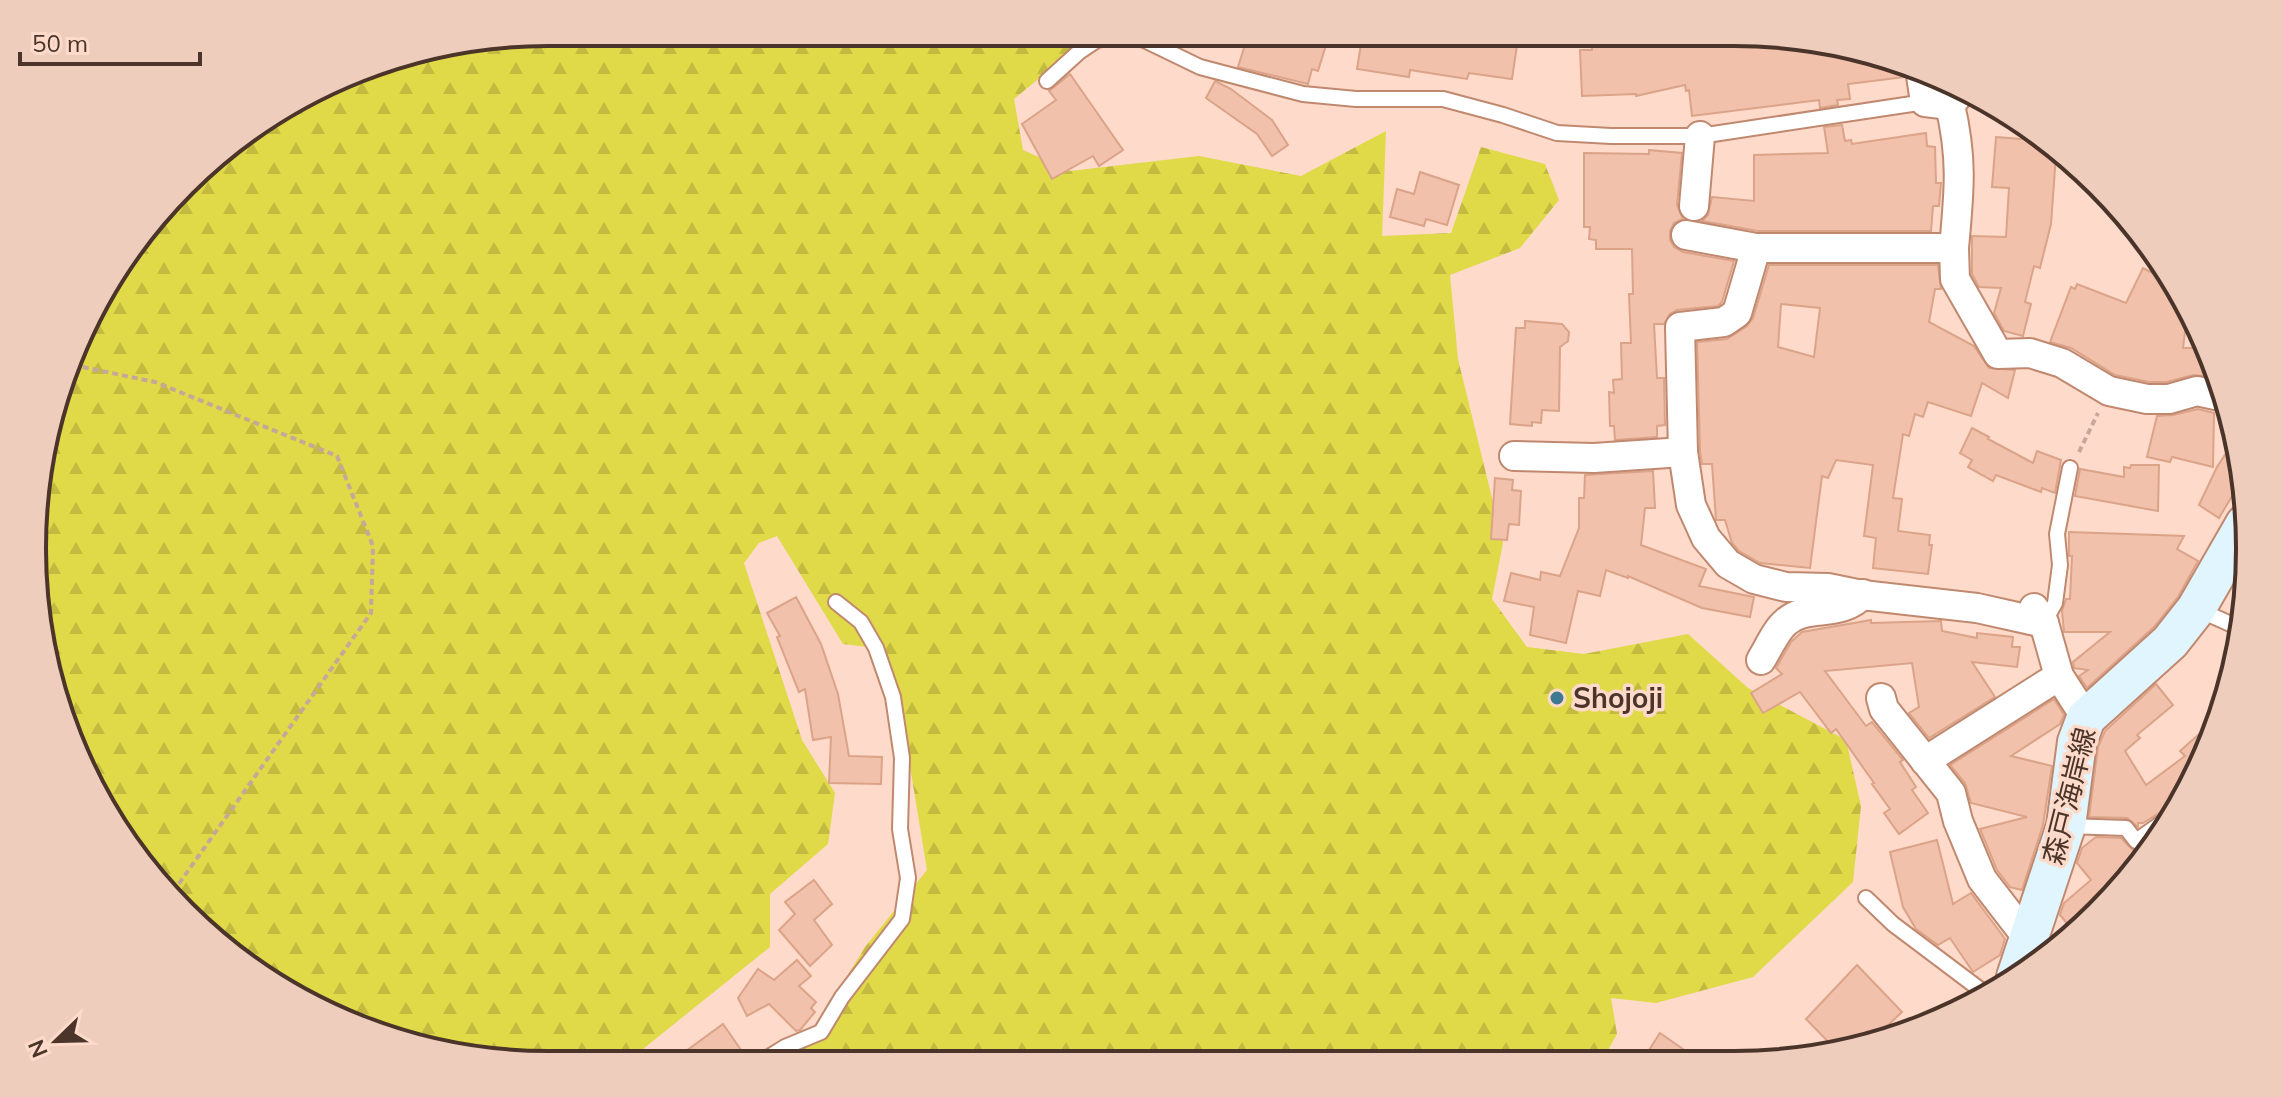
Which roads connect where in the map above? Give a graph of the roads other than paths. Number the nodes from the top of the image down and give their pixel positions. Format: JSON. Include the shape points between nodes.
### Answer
{"nodes":[{"id":1,"x":1088,"y":46,"type":"edge"},
{"id":2,"x":1157,"y":46,"type":"edge"},
{"id":3,"x":1047,"y":81,"type":"dead end"},
{"id":4,"x":1945,"y":100,"type":"edge"},
{"id":5,"x":1700,"y":136,"type":"junction"},
{"id":6,"x":1694,"y":206,"type":"dead end"},
{"id":7,"x":1686,"y":235,"type":"dead end"},
{"id":8,"x":1756,"y":248,"type":"junction"},
{"id":9,"x":1954,"y":248,"type":"junction"},
{"id":10,"x":2211,"y":394,"type":"edge"},
{"id":11,"x":1683,"y":452,"type":"junction"},
{"id":12,"x":1514,"y":456,"type":"dead end"},
{"id":13,"x":2070,"y":468,"type":"road end"},
{"id":14,"x":2236,"y":540,"type":"edge"},
{"id":15,"x":1862,"y":595,"type":"junction"},
{"id":16,"x":836,"y":602,"type":"dead end"},
{"id":17,"x":2196,"y":609,"type":"junction"},
{"id":18,"x":2044,"y":623,"type":"junction"},
{"id":19,"x":2230,"y":624,"type":"edge"},
{"id":20,"x":1761,"y":660,"type":"dead end"},
{"id":21,"x":2059,"y":676,"type":"junction"},
{"id":22,"x":1881,"y":698,"type":"dead end"},
{"id":23,"x":2086,"y":718,"type":"junction"},
{"id":24,"x":1925,"y":761,"type":"junction"},
{"id":25,"x":2066,"y":826,"type":"junction"},
{"id":26,"x":2147,"y":833,"type":"edge"},
{"id":27,"x":1866,"y":898,"type":"dead end"},
{"id":28,"x":2026,"y":956,"type":"edge"},
{"id":29,"x":2024,"y":958,"type":"edge"},
{"id":30,"x":1978,"y":988,"type":"edge"},
{"id":31,"x":779,"y":1051,"type":"edge"}],
"edges":[{"from":1,"to":3,"type":"lane"},
{"from":2,"to":5,"type":"lane","via":[[1200,67],[1303,94],[1443,99],[1557,133]]},
{"from":4,"to":5,"type":"lane"},
{"from":4,"to":9,"type":"street","via":[[1961,171]]},
{"from":5,"to":6,"type":"street"},
{"from":7,"to":8,"type":"street"},
{"from":8,"to":9,"type":"street"},
{"from":8,"to":11,"type":"street","via":[[1737,313],[1724,322],[1680,327]]},
{"from":9,"to":10,"type":"street","via":[[1955,279],[1998,354],[2030,353],[2062,363],[2109,391],[2147,399],[2197,391]]},
{"from":11,"to":12,"type":"street"},
{"from":11,"to":15,"type":"street","via":[[1691,505],[1706,538],[1728,564],[1754,579],[1786,587]]},
{"from":13,"to":18,"type":"lane","via":[[2057,534],[2055,603]]},
{"from":14,"to":17,"type":"main road","name":"森戸海岸線"},
{"from":15,"to":18,"type":"street","via":[[1874,581],[1966,590],[2030,602]]},
{"from":15,"to":20,"type":"street","via":[[1852,606],[1786,621]]},
{"from":16,"to":31,"type":"lane","via":[[861,622],[893,697],[908,878],[902,919],[821,1032]]},
{"from":17,"to":19,"type":"lane"},
{"from":17,"to":23,"type":"main road","name":"森戸海岸線","via":[[2170,642]]},
{"from":18,"to":21,"type":"street"},
{"from":21,"to":23,"type":"street"},
{"from":21,"to":24,"type":"street"},
{"from":22,"to":24,"type":"street"},
{"from":23,"to":25,"type":"main road","name":"森戸海岸線","via":[[2077,742]]},
{"from":24,"to":29,"type":"street","via":[[1951,793],[1982,879]]},
{"from":25,"to":26,"type":"lane","via":[[2126,828],[2136,841]]},
{"from":25,"to":28,"type":"main road","name":"森戸海岸線"},
{"from":27,"to":30,"type":"lane"}]}
